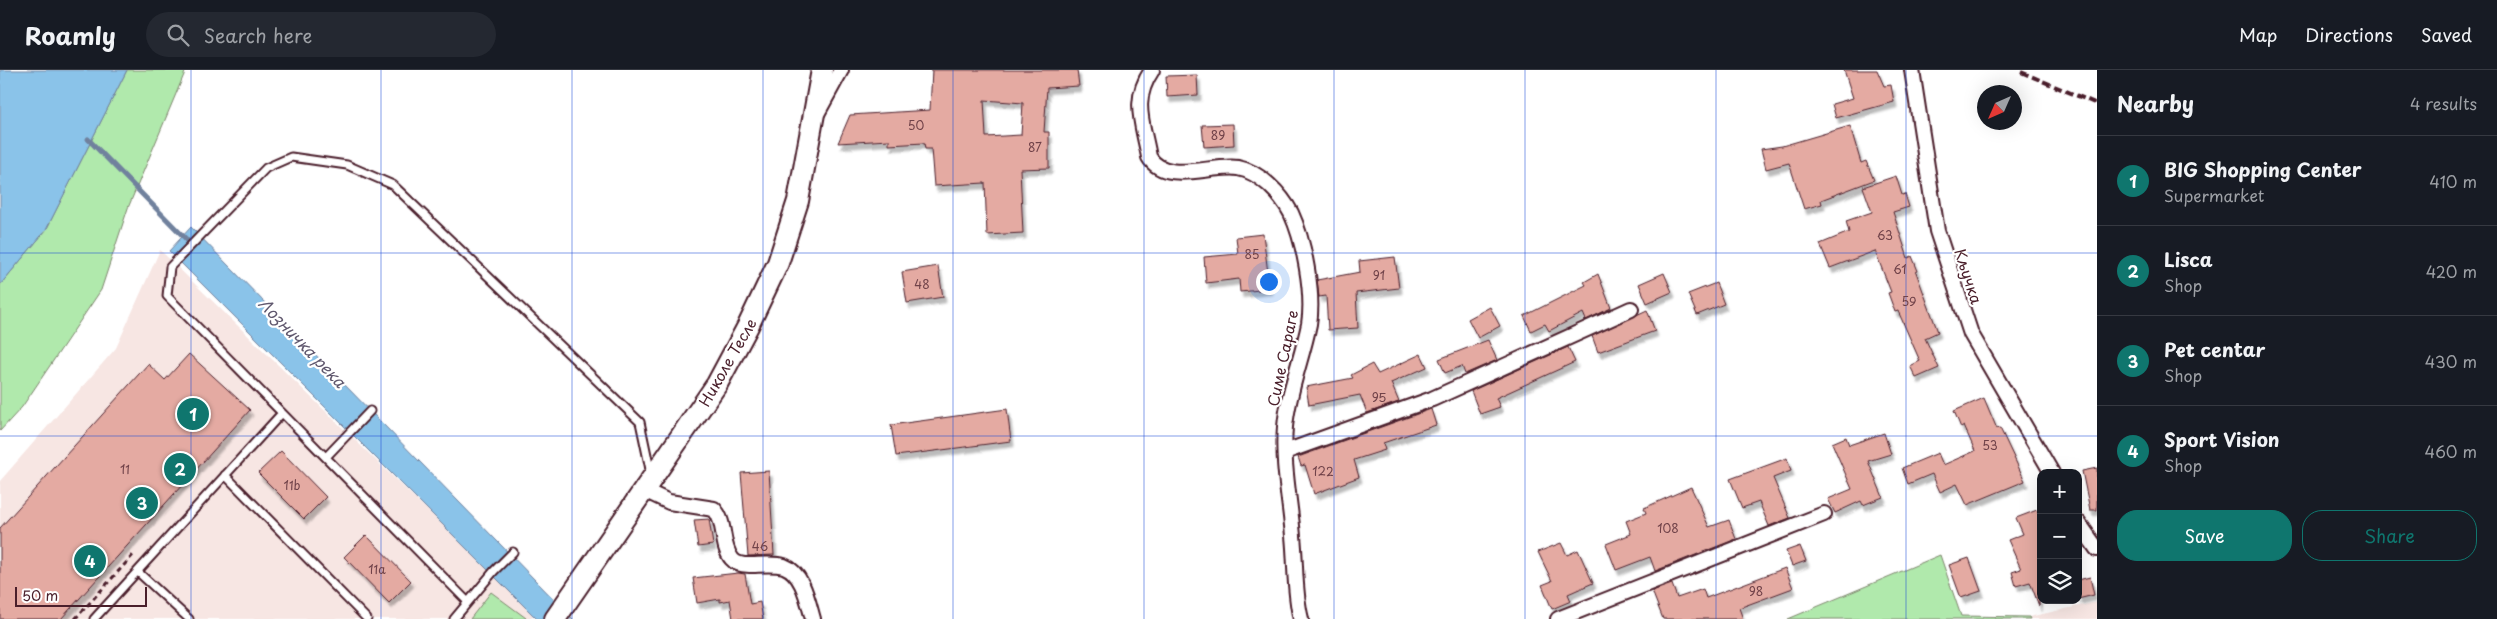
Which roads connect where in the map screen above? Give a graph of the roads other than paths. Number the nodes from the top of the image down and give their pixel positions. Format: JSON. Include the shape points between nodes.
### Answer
{"nodes":[{"id":1,"x":822,"y":70,"type":"edge"},
{"id":2,"x":841,"y":70,"type":"edge"},
{"id":3,"x":1152,"y":70,"type":"edge"},
{"id":4,"x":1912,"y":70,"type":"edge"},
{"id":5,"x":814,"y":119,"type":"junction"},
{"id":6,"x":1631,"y":309,"type":"dead end"},
{"id":7,"x":370,"y":410,"type":"dead end"},
{"id":8,"x":282,"y":413,"type":"junction"},
{"id":9,"x":1285,"y":452,"type":"junction"},
{"id":10,"x":326,"y":457,"type":"junction"},
{"id":11,"x":2050,"y":469,"type":"edge"},
{"id":12,"x":225,"y":475,"type":"junction"},
{"id":13,"x":648,"y":484,"type":"junction"},
{"id":14,"x":1824,"y":514,"type":"dead end"},
{"id":15,"x":2082,"y":528,"type":"edge"},
{"id":16,"x":2097,"y":549,"type":"edge"},
{"id":17,"x":513,"y":552,"type":"dead end"},
{"id":18,"x":138,"y":572,"type":"junction"},
{"id":19,"x":467,"y":601,"type":"junction"},
{"id":20,"x":94,"y":619,"type":"edge"},
{"id":21,"x":189,"y":619,"type":"edge"},
{"id":22,"x":367,"y":619,"type":"edge"},
{"id":23,"x":454,"y":619,"type":"edge"},
{"id":24,"x":555,"y":619,"type":"edge"},
{"id":25,"x":813,"y":619,"type":"edge"},
{"id":26,"x":1301,"y":619,"type":"edge"},
{"id":27,"x":1558,"y":619,"type":"edge"}],
"edges":[{"from":1,"to":5,"type":"street","name":"Николе Тесле"},
{"from":2,"to":5,"type":"street"},
{"from":3,"to":9,"type":"street","name":"Симе Сараге","via":[[1142,86],[1139,106],[1153,164],[1168,172],[1248,170],[1275,192],[1290,212],[1299,234],[1310,311],[1287,409]]},
{"from":4,"to":11,"type":"street","name":"Кључка","via":[[1937,231],[1971,334]]},
{"from":5,"to":13,"type":"street","name":"Николе Тесле","via":[[798,201],[778,263],[717,384]]},
{"from":6,"to":9,"type":"street","via":[[1432,399]]},
{"from":7,"to":10,"type":"lane"},
{"from":8,"to":10,"type":"lane"},
{"from":8,"to":12,"type":"lane"},
{"from":8,"to":13,"type":"lane","via":[[167,296],[170,267],[266,168],[291,157],[346,166],[393,185],[640,422]]},
{"from":9,"to":26,"type":"street","name":"Симе Сараге"},
{"from":10,"to":19,"type":"lane"},
{"from":12,"to":18,"type":"lane"},
{"from":12,"to":22,"type":"lane"},
{"from":13,"to":24,"type":"street","name":"Николе Тесле"},
{"from":13,"to":25,"type":"street","via":[[669,502],[714,509],[721,516],[727,552],[732,560],[742,565],[783,566],[792,572],[799,580]]},
{"from":14,"to":27,"type":"street"},
{"from":15,"to":16,"type":"street"},
{"from":17,"to":19,"type":"lane"},
{"from":18,"to":20,"type":"lane"},
{"from":18,"to":21,"type":"lane"},
{"from":19,"to":23,"type":"lane"}]}
